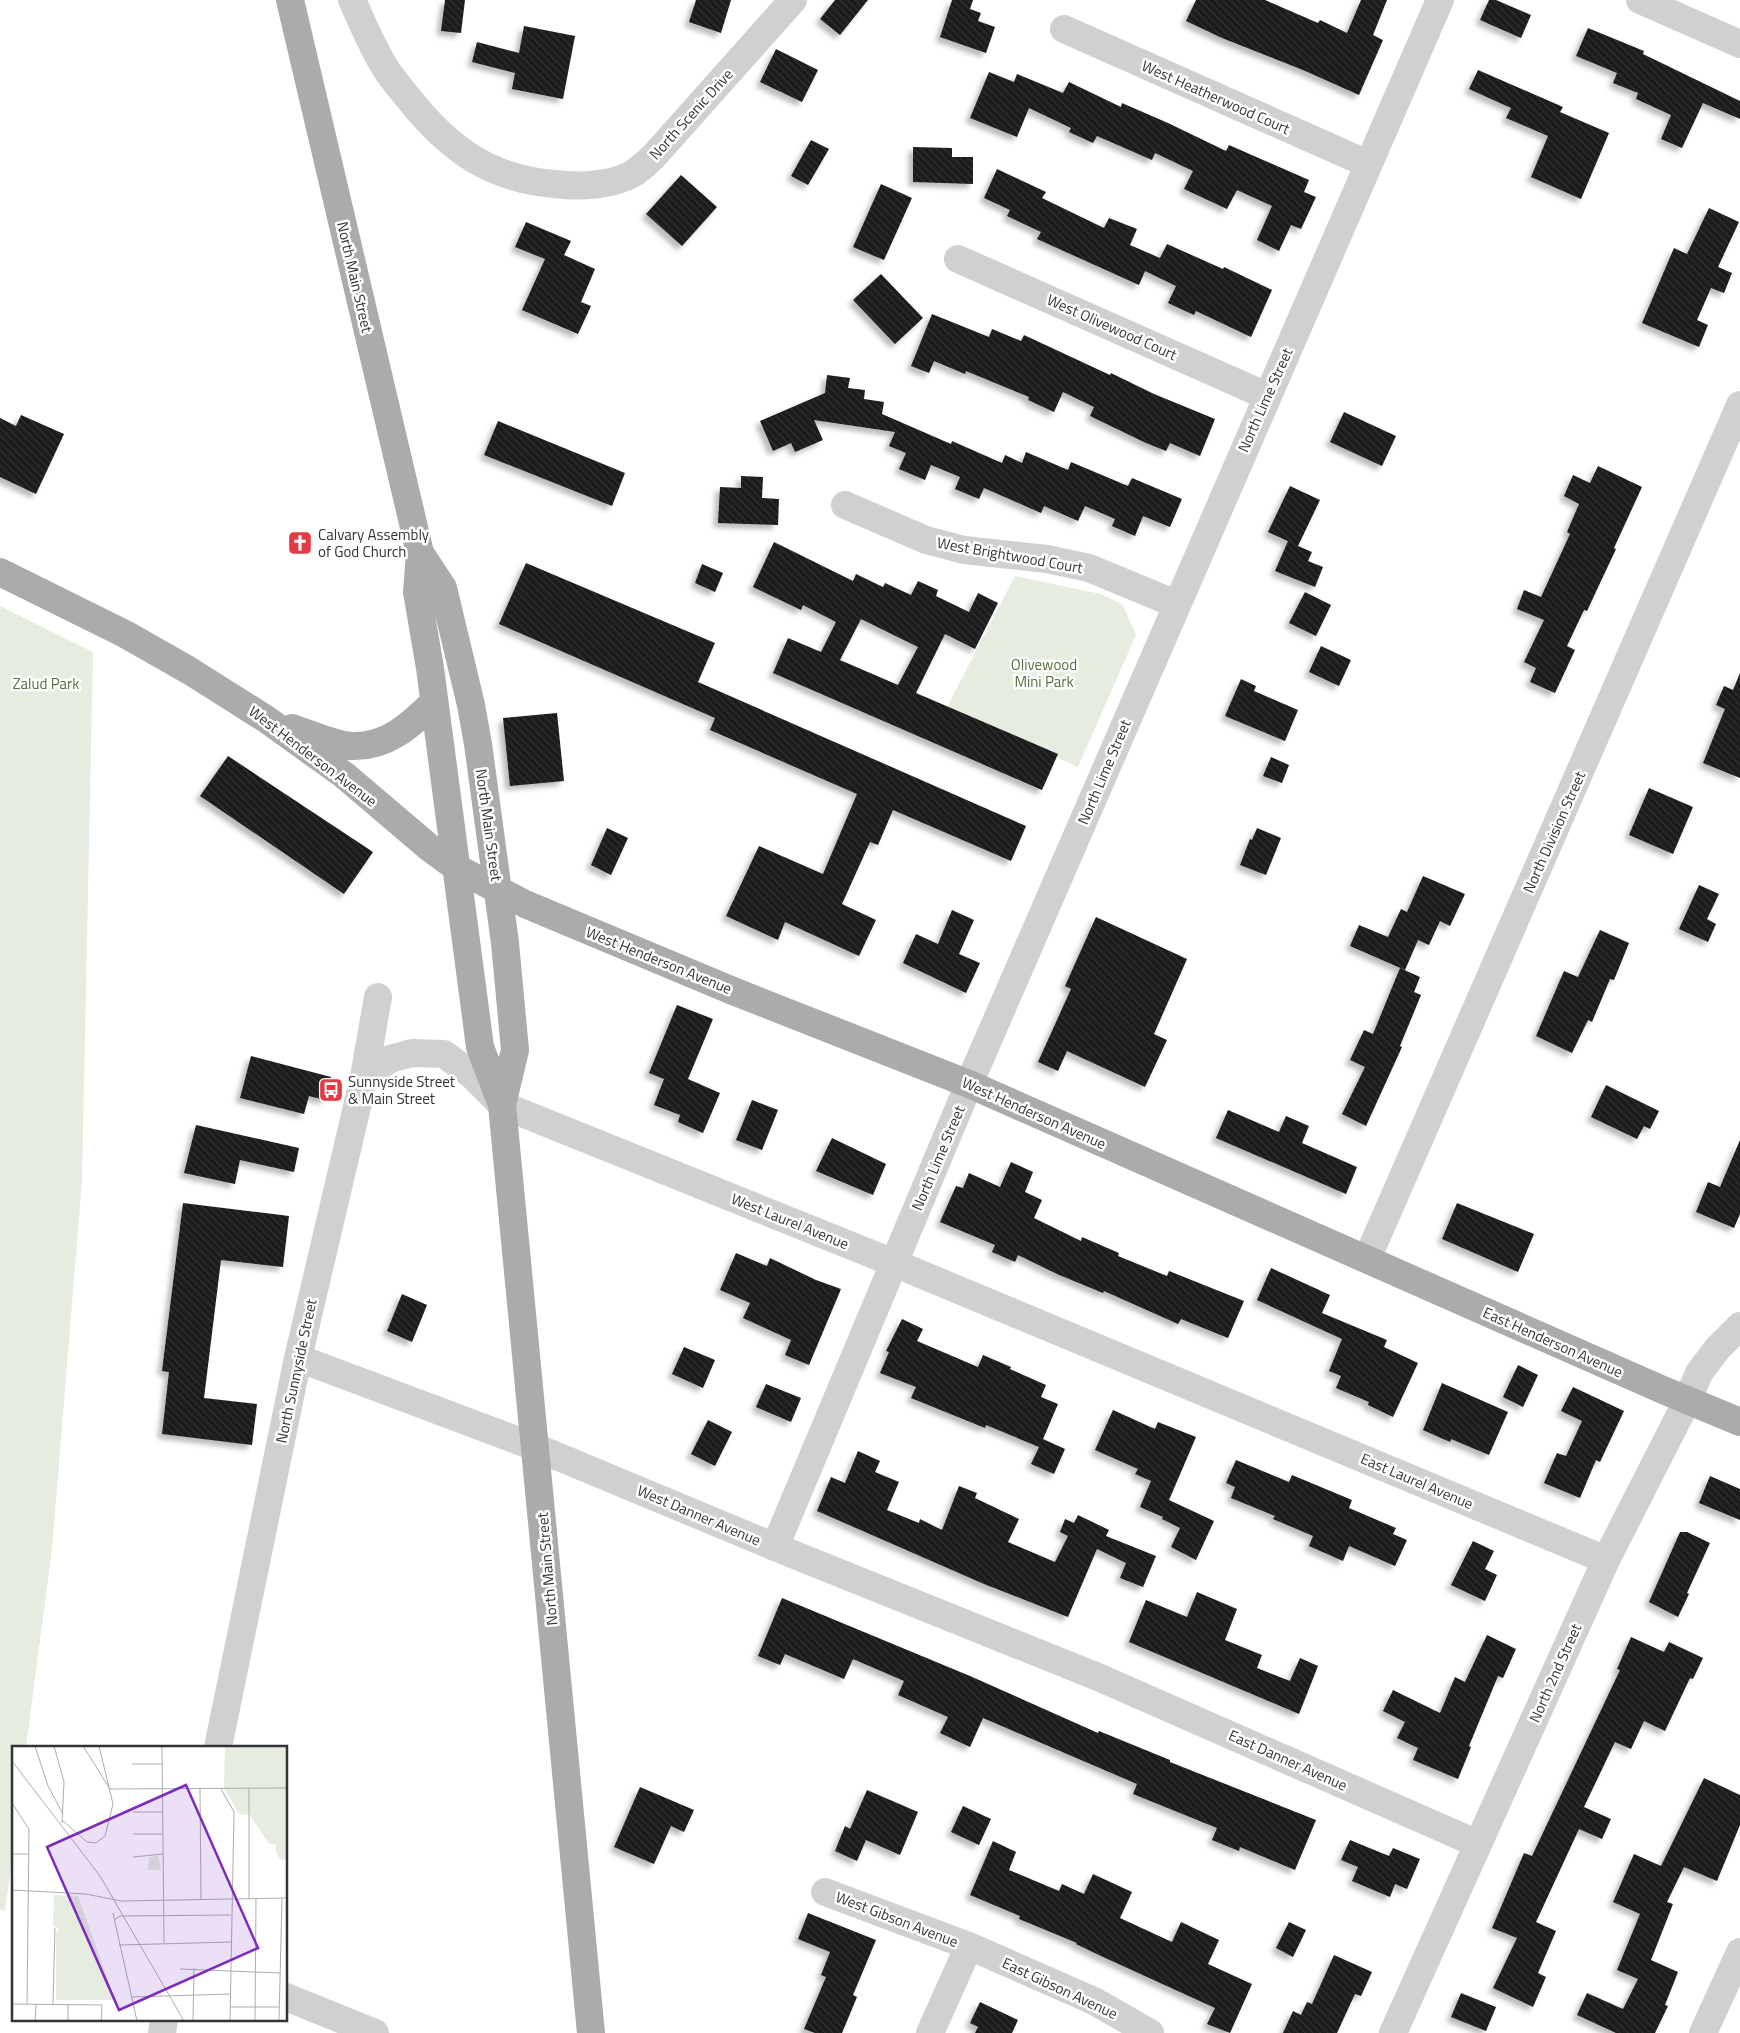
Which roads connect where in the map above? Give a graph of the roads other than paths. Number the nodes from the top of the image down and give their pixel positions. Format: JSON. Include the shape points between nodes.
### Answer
{"nodes":[{"id":1,"x":290,"y":0,"type":"edge"},
{"id":2,"x":352,"y":0,"type":"edge"},
{"id":3,"x":793,"y":0,"type":"edge"},
{"id":4,"x":1440,"y":0,"type":"edge"},
{"id":5,"x":1640,"y":0,"type":"edge"},
{"id":6,"x":1064,"y":30,"type":"dead end"},
{"id":7,"x":1740,"y":44,"type":"edge"},
{"id":8,"x":1368,"y":164,"type":"junction"},
{"id":9,"x":958,"y":259,"type":"dead end"},
{"id":10,"x":1267,"y":396,"type":"junction"},
{"id":11,"x":1740,"y":405,"type":"edge"},
{"id":12,"x":845,"y":505,"type":"dead end"},
{"id":13,"x":420,"y":553,"type":"junction"},
{"id":14,"x":0,"y":572,"type":"edge"},
{"id":15,"x":1176,"y":604,"type":"junction"},
{"id":16,"x":434,"y":702,"type":"junction"},
{"id":17,"x":266,"y":719,"type":"junction"},
{"id":18,"x":457,"y":868,"type":"junction"},
{"id":19,"x":498,"y":891,"type":"junction"},
{"id":20,"x":378,"y":997,"type":"dead end"},
{"id":21,"x":364,"y":1077,"type":"junction"},
{"id":22,"x":969,"y":1084,"type":"junction"},
{"id":23,"x":502,"y":1105,"type":"junction"},
{"id":24,"x":1367,"y":1259,"type":"junction"},
{"id":25,"x":894,"y":1263,"type":"junction"},
{"id":26,"x":1740,"y":1326,"type":"edge"},
{"id":27,"x":298,"y":1358,"type":"junction"},
{"id":28,"x":1688,"y":1399,"type":"junction"},
{"id":29,"x":1228,"y":1402,"type":"joint"},
{"id":30,"x":1740,"y":1422,"type":"edge"},
{"id":31,"x":535,"y":1447,"type":"junction"},
{"id":32,"x":775,"y":1547,"type":"junction"},
{"id":33,"x":1606,"y":1560,"type":"junction"},
{"id":34,"x":1098,"y":1677,"type":"joint"},
{"id":35,"x":218,"y":1746,"type":"edge"},
{"id":36,"x":1478,"y":1844,"type":"junction"},
{"id":37,"x":825,"y":1892,"type":"dead end"},
{"id":38,"x":969,"y":1946,"type":"junction"},
{"id":39,"x":1740,"y":1952,"type":"edge"},
{"id":40,"x":288,"y":1997,"type":"edge"},
{"id":41,"x":164,"y":2020,"type":"edge"},
{"id":42,"x":162,"y":2033,"type":"edge"},
{"id":43,"x":375,"y":2033,"type":"edge"},
{"id":44,"x":591,"y":2033,"type":"edge"},
{"id":45,"x":930,"y":2033,"type":"edge"},
{"id":46,"x":1150,"y":2033,"type":"edge"},
{"id":47,"x":1394,"y":2033,"type":"edge"},
{"id":48,"x":1702,"y":2033,"type":"edge"}],
"edges":[{"from":1,"to":13,"type":"main road","name":"North Main Street"},
{"from":2,"to":3,"type":"street","name":"North Scenic Drive","via":[[387,72],[423,116],[464,154],[509,175],[536,183],[590,185],[633,174],[654,156]]},
{"from":4,"to":8,"type":"street","name":"North Lime Street"},
{"from":5,"to":7,"type":"street"},
{"from":6,"to":8,"type":"street","name":"West Heatherwood Court"},
{"from":8,"to":10,"type":"street","name":"North Lime Street"},
{"from":9,"to":10,"type":"street","name":"West Olivewood Court"},
{"from":10,"to":15,"type":"street","name":"North Lime Street"},
{"from":11,"to":24,"type":"street","name":"North Division Street"},
{"from":12,"to":15,"type":"street","name":"West Brightwood Court","via":[[936,543],[1089,568]]},
{"from":13,"to":16,"type":"main road","name":"North Main Street","via":[[417,592]]},
{"from":13,"to":19,"type":"main road","name":"North Main Street","via":[[443,588],[459,652],[478,744]]},
{"from":14,"to":17,"type":"main road","name":"West Henderson Avenue","via":[[125,634]]},
{"from":15,"to":22,"type":"street","name":"North Lime Street"},
{"from":16,"to":17,"type":"main road","via":[[407,727],[374,744],[351,746],[325,740]]},
{"from":16,"to":18,"type":"main road","name":"North Main Street"},
{"from":17,"to":18,"type":"main road","name":"West Henderson Avenue","via":[[344,775]]},
{"from":18,"to":19,"type":"main road","name":"West Henderson Avenue"},
{"from":18,"to":23,"type":"main road","name":"North Main Street","via":[[480,1047]]},
{"from":19,"to":22,"type":"main road","name":"West Henderson Avenue","via":[[724,987]]},
{"from":19,"to":23,"type":"main road","name":"North Main Street","via":[[515,1050]]},
{"from":20,"to":21,"type":"street","name":"North Sunnyside Street"},
{"from":21,"to":23,"type":"street","name":"West Laurel Avenue","via":[[390,1058],[412,1053],[444,1054],[472,1075]]},
{"from":21,"to":27,"type":"street","name":"North Sunnyside Street"},
{"from":22,"to":24,"type":"main road","name":"West Henderson Avenue"},
{"from":22,"to":25,"type":"street","name":"North Lime Street"},
{"from":23,"to":25,"type":"street","name":"West Laurel Avenue"},
{"from":23,"to":31,"type":"main road","name":"North Main Street"},
{"from":24,"to":28,"type":"main road","name":"East Henderson Avenue"},
{"from":25,"to":29,"type":"street","name":"West Laurel Avenue"},
{"from":25,"to":32,"type":"street","name":"North Lime Street"},
{"from":26,"to":28,"type":"street","name":"North 2nd Street","via":[[1699,1373]]},
{"from":27,"to":31,"type":"street","name":"West Danner Avenue"},
{"from":27,"to":35,"type":"street","name":"North Sunnyside Street"},
{"from":28,"to":30,"type":"main road","name":"East Henderson Avenue"},
{"from":28,"to":33,"type":"street","name":"North 2nd Street"},
{"from":29,"to":33,"type":"street","name":"East Laurel Avenue"},
{"from":31,"to":32,"type":"street","name":"West Danner Avenue"},
{"from":31,"to":44,"type":"main road","name":"North Main Street"},
{"from":32,"to":34,"type":"street","name":"West Danner Avenue"},
{"from":33,"to":36,"type":"street","name":"North 2nd Street"},
{"from":34,"to":36,"type":"street","name":"East Danner Avenue"},
{"from":36,"to":47,"type":"street","name":"North 2nd Street"},
{"from":37,"to":38,"type":"street","name":"West Gibson Avenue"},
{"from":38,"to":45,"type":"street"},
{"from":38,"to":46,"type":"street","name":"East Gibson Avenue","via":[[1094,2000]]},
{"from":39,"to":48,"type":"street"},
{"from":40,"to":43,"type":"street"},
{"from":41,"to":42,"type":"street"}]}
